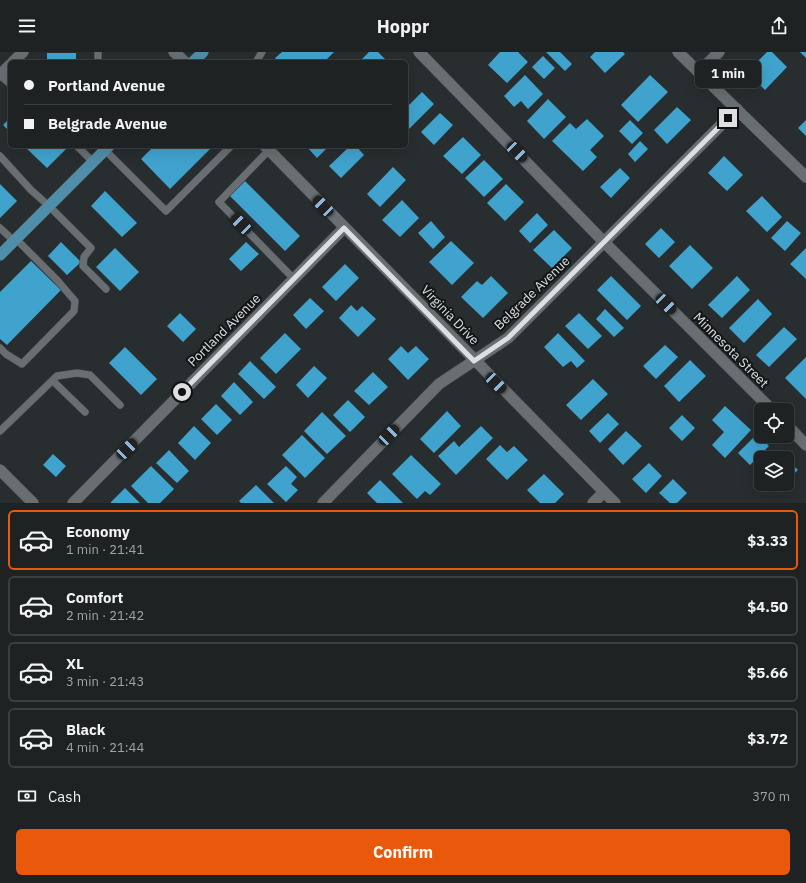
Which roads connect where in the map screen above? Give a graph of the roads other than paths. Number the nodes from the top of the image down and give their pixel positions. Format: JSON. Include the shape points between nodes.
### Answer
{"nodes":[{"id":1,"x":23,"y":52,"type":"edge"},
{"id":2,"x":174,"y":52,"type":"edge"},
{"id":3,"x":203,"y":52,"type":"edge"},
{"id":4,"x":419,"y":52,"type":"edge"},
{"id":5,"x":678,"y":52,"type":"edge"},
{"id":6,"x":719,"y":52,"type":"edge"},
{"id":7,"x":15,"y":60,"type":"edge"},
{"id":8,"x":183,"y":60,"type":"edge"},
{"id":9,"x":195,"y":60,"type":"edge"},
{"id":10,"x":8,"y":67,"type":"edge"},
{"id":11,"x":699,"y":72,"type":"junction"},
{"id":12,"x":0,"y":75,"type":"edge"},
{"id":13,"x":8,"y":82,"type":"edge"},
{"id":14,"x":737,"y":109,"type":"junction"},
{"id":15,"x":79,"y":148,"type":"edge"},
{"id":16,"x":107,"y":148,"type":"edge"},
{"id":17,"x":229,"y":148,"type":"edge"},
{"id":18,"x":267,"y":148,"type":"edge"},
{"id":19,"x":0,"y":156,"type":"edge"},
{"id":20,"x":93,"y":162,"type":"junction"},
{"id":21,"x":806,"y":177,"type":"edge"},
{"id":22,"x":49,"y":206,"type":"junction"},
{"id":23,"x":0,"y":228,"type":"edge"},
{"id":24,"x":344,"y":228,"type":"junction"},
{"id":25,"x":15,"y":240,"type":"junction"},
{"id":26,"x":604,"y":242,"type":"junction"},
{"id":27,"x":0,"y":255,"type":"edge"},
{"id":28,"x":294,"y":279,"type":"junction"},
{"id":29,"x":106,"y":289,"type":"dead end"},
{"id":30,"x":0,"y":348,"type":"edge"},
{"id":31,"x":474,"y":361,"type":"junction"},
{"id":32,"x":53,"y":380,"type":"junction"},
{"id":33,"x":765,"y":403,"type":"edge"},
{"id":34,"x":120,"y":405,"type":"dead end"},
{"id":35,"x":85,"y":412,"type":"dead end"},
{"id":36,"x":0,"y":431,"type":"edge"},
{"id":37,"x":794,"y":432,"type":"edge"},
{"id":38,"x":806,"y":444,"type":"edge"},
{"id":39,"x":0,"y":470,"type":"edge"},
{"id":40,"x":604,"y":492,"type":"junction"},
{"id":41,"x":33,"y":503,"type":"edge"},
{"id":42,"x":73,"y":503,"type":"edge"},
{"id":43,"x":323,"y":503,"type":"edge"},
{"id":44,"x":593,"y":503,"type":"edge"},
{"id":45,"x":615,"y":503,"type":"edge"}],
"edges":[{"from":1,"to":7,"type":"street"},
{"from":2,"to":8,"type":"street"},
{"from":3,"to":9,"type":"main road"},
{"from":4,"to":26,"type":"street","name":"Minnesota Street"},
{"from":5,"to":11,"type":"street"},
{"from":6,"to":11,"type":"street"},
{"from":10,"to":12,"type":"street"},
{"from":11,"to":14,"type":"street"},
{"from":12,"to":13,"type":"lane"},
{"from":14,"to":21,"type":"street"},
{"from":14,"to":26,"type":"street","name":"Belgrade Avenue"},
{"from":15,"to":20,"type":"lane"},
{"from":16,"to":17,"type":"lane","via":[[166,211]]},
{"from":16,"to":20,"type":"main road"},
{"from":18,"to":24,"type":"street","name":"Virginia Drive"},
{"from":18,"to":28,"type":"lane","via":[[219,202]]},
{"from":19,"to":22,"type":"lane"},
{"from":20,"to":22,"type":"main road"},
{"from":22,"to":25,"type":"main road"},
{"from":22,"to":29,"type":"lane","via":[[91,248],[84,257],[83,266]]},
{"from":23,"to":25,"type":"lane"},
{"from":24,"to":28,"type":"street","name":"Portland Avenue"},
{"from":24,"to":31,"type":"street","name":"Virginia Drive"},
{"from":25,"to":27,"type":"main road"},
{"from":25,"to":30,"type":"lane","via":[[75,301],[74,311],[22,364]]},
{"from":26,"to":31,"type":"street","name":"Belgrade Avenue","via":[[508,338]]},
{"from":26,"to":33,"type":"street","name":"Minnesota Street"},
{"from":28,"to":42,"type":"street","name":"Portland Avenue"},
{"from":31,"to":40,"type":"street","name":"Virginia Drive"},
{"from":31,"to":43,"type":"street","name":"Belgrade Avenue","via":[[439,384]]},
{"from":32,"to":34,"type":"lane","via":[[57,376],[77,373],[90,376]]},
{"from":32,"to":35,"type":"lane"},
{"from":32,"to":36,"type":"lane"},
{"from":37,"to":38,"type":"street"},
{"from":39,"to":41,"type":"street"},
{"from":40,"to":44,"type":"street"},
{"from":40,"to":45,"type":"street","name":"Virginia Drive"}]}
